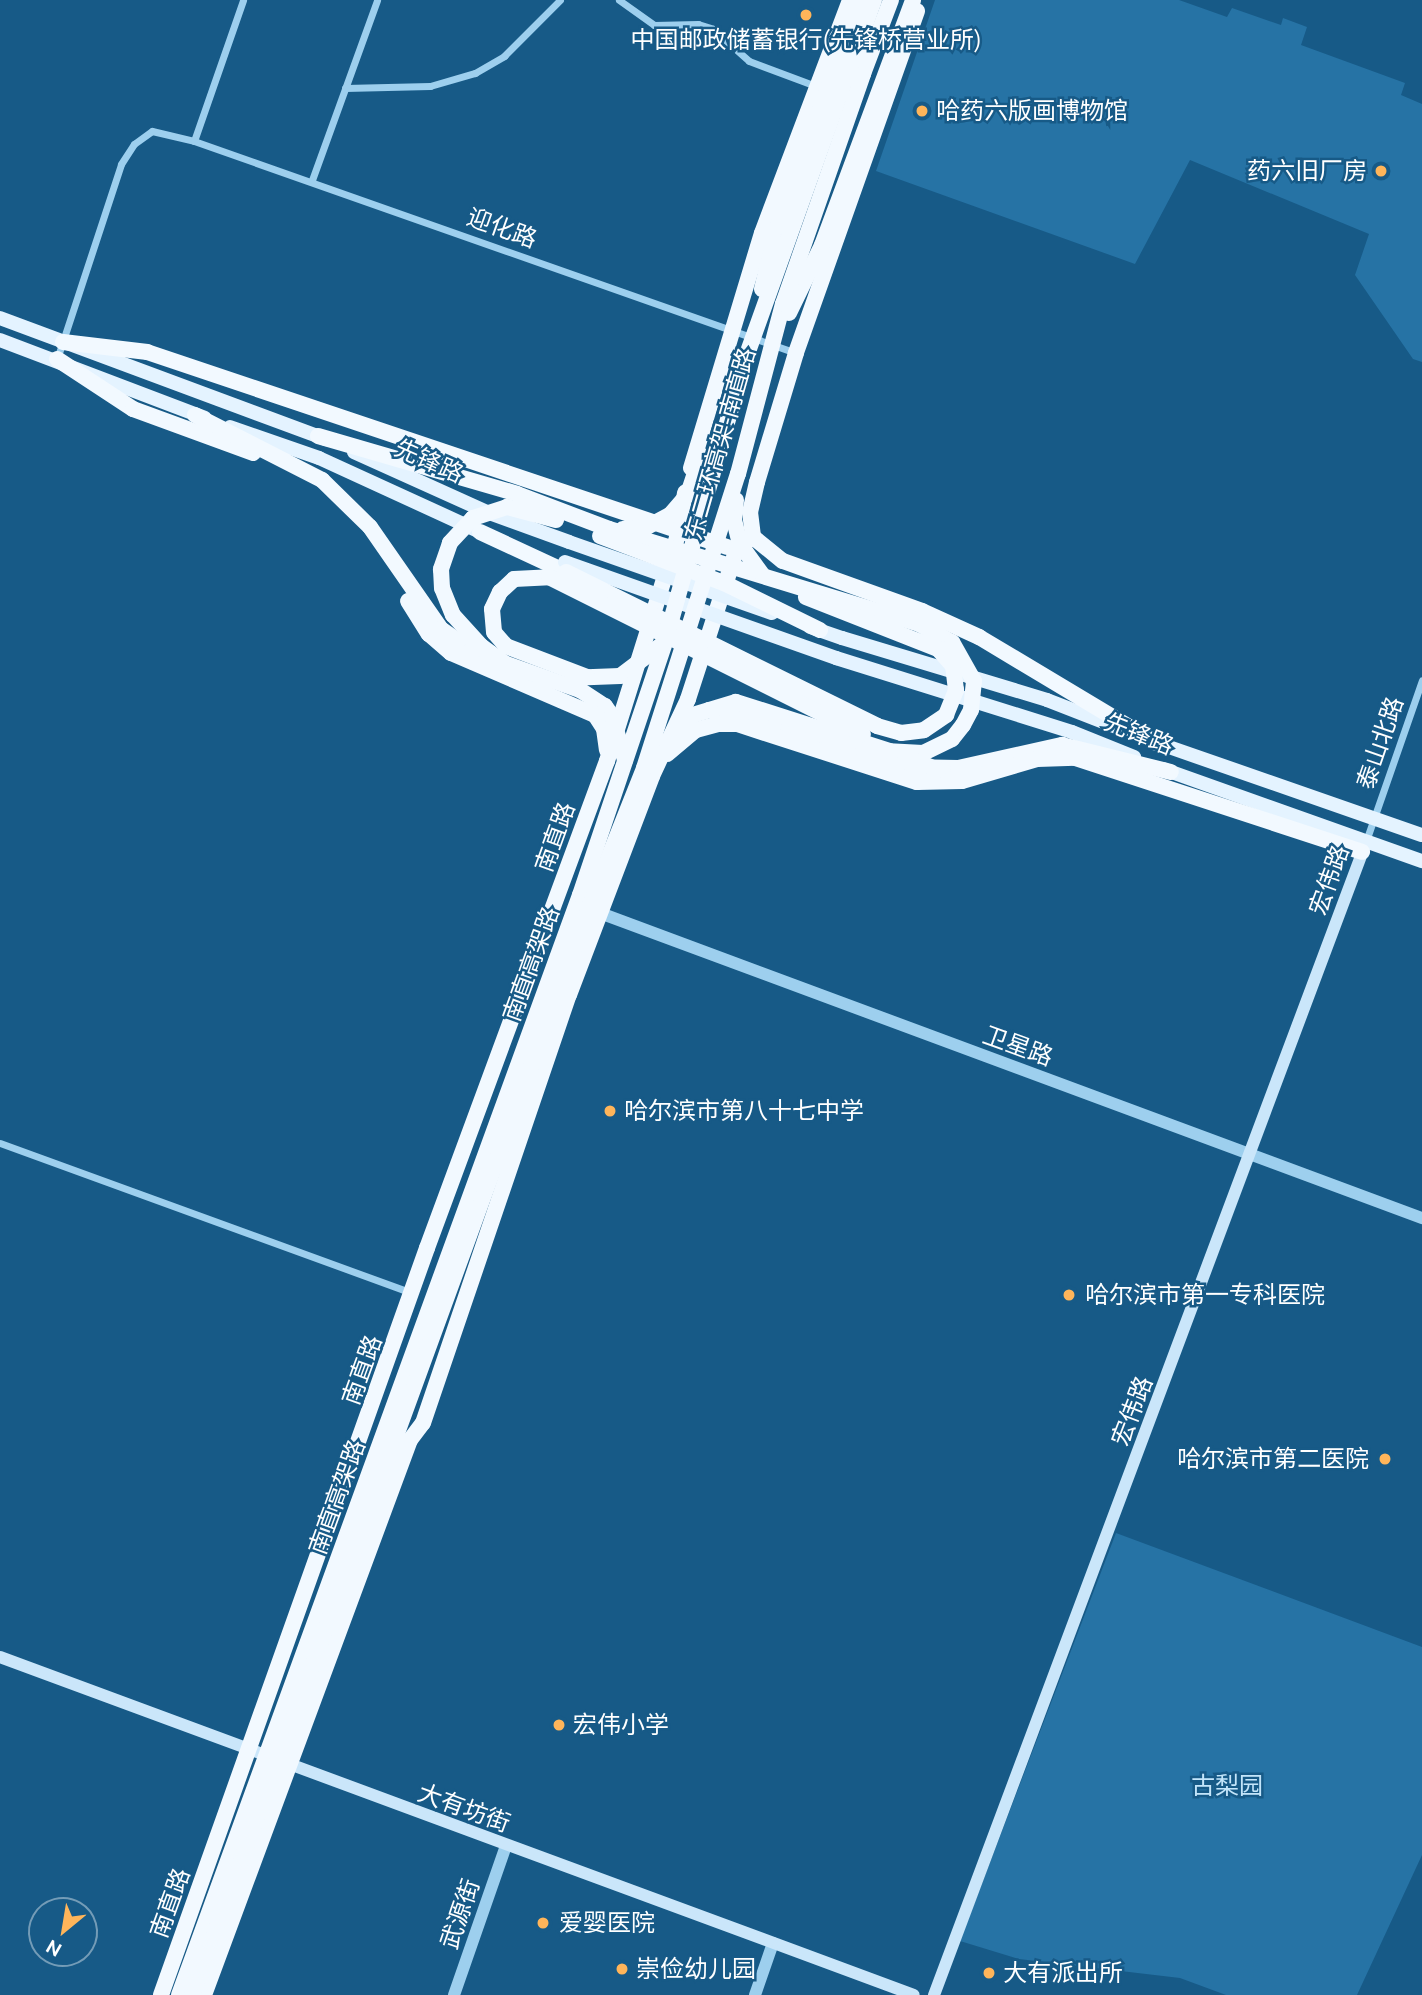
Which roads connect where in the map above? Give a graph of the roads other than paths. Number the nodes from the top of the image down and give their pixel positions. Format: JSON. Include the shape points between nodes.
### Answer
{"nodes":[{"id":1,"x":243,"y":0,"type":"edge"},
{"id":2,"x":377,"y":0,"type":"edge"},
{"id":3,"x":560,"y":0,"type":"edge"},
{"id":4,"x":619,"y":0,"type":"edge"},
{"id":5,"x":850,"y":0,"type":"edge"},
{"id":6,"x":860,"y":0,"type":"edge"},
{"id":7,"x":874,"y":0,"type":"edge"},
{"id":8,"x":891,"y":0,"type":"edge"},
{"id":9,"x":913,"y":0,"type":"edge"},
{"id":10,"x":920,"y":0,"type":"edge"},
{"id":11,"x":817,"y":86,"type":"junction"},
{"id":12,"x":345,"y":88,"type":"junction"},
{"id":13,"x":194,"y":141,"type":"junction"},
{"id":14,"x":312,"y":180,"type":"junction"},
{"id":15,"x":0,"y":318,"type":"edge"},
{"id":16,"x":731,"y":338,"type":"junction"},
{"id":17,"x":0,"y":340,"type":"edge"},
{"id":18,"x":63,"y":342,"type":"junction"},
{"id":19,"x":796,"y":354,"type":"junction"},
{"id":20,"x":57,"y":359,"type":"junction"},
{"id":21,"x":745,"y":360,"type":"junction"},
{"id":22,"x":766,"y":362,"type":"junction"},
{"id":23,"x":195,"y":415,"type":"junction"},
{"id":24,"x":318,"y":436,"type":"junction"},
{"id":25,"x":697,"y":459,"type":"junction"},
{"id":26,"x":738,"y":474,"type":"junction"},
{"id":27,"x":315,"y":476,"type":"junction"},
{"id":28,"x":340,"y":496,"type":"junction"},
{"id":29,"x":622,"y":515,"type":"junction"},
{"id":30,"x":609,"y":529,"type":"junction"},
{"id":31,"x":480,"y":532,"type":"joint"},
{"id":32,"x":678,"y":534,"type":"junction"},
{"id":33,"x":754,"y":537,"type":"junction"},
{"id":34,"x":737,"y":548,"type":"junction"},
{"id":35,"x":566,"y":567,"type":"junction"},
{"id":36,"x":820,"y":630,"type":"junction"},
{"id":37,"x":666,"y":642,"type":"junction"},
{"id":38,"x":504,"y":663,"type":"junction"},
{"id":39,"x":1422,"y":680,"type":"edge"},
{"id":40,"x":705,"y":710,"type":"junction"},
{"id":41,"x":1156,"y":743,"type":"junction"},
{"id":42,"x":625,"y":760,"type":"junction"},
{"id":43,"x":607,"y":761,"type":"junction"},
{"id":44,"x":937,"y":770,"type":"junction"},
{"id":45,"x":648,"y":772,"type":"junction"},
{"id":46,"x":1171,"y":772,"type":"junction"},
{"id":47,"x":1374,"y":818,"type":"junction"},
{"id":48,"x":601,"y":824,"type":"junction"},
{"id":49,"x":622,"y":827,"type":"junction"},
{"id":50,"x":1422,"y":835,"type":"edge"},
{"id":51,"x":1364,"y":846,"type":"junction"},
{"id":52,"x":1422,"y":861,"type":"edge"},
{"id":53,"x":591,"y":903,"type":"junction"},
{"id":54,"x":0,"y":1143,"type":"edge"},
{"id":55,"x":1251,"y":1155,"type":"junction"},
{"id":56,"x":1422,"y":1218,"type":"edge"},
{"id":57,"x":427,"y":1248,"type":"junction"},
{"id":58,"x":414,"y":1293,"type":"junction"},
{"id":59,"x":423,"y":1423,"type":"junction"},
{"id":60,"x":0,"y":1657,"type":"edge"},
{"id":61,"x":249,"y":1752,"type":"junction"},
{"id":62,"x":286,"y":1766,"type":"junction"},
{"id":63,"x":506,"y":1846,"type":"junction"},
{"id":64,"x":773,"y":1943,"type":"junction"},
{"id":65,"x":161,"y":1995,"type":"edge"},
{"id":66,"x":179,"y":1995,"type":"edge"},
{"id":67,"x":192,"y":1995,"type":"edge"},
{"id":68,"x":204,"y":1995,"type":"edge"},
{"id":69,"x":454,"y":1995,"type":"edge"},
{"id":70,"x":755,"y":1995,"type":"edge"},
{"id":71,"x":914,"y":1995,"type":"edge"},
{"id":72,"x":934,"y":1995,"type":"edge"}],
"edges":[{"from":1,"to":13,"type":"street"},
{"from":2,"to":12,"type":"street"},
{"from":3,"to":12,"type":"street","via":[[505,56],[475,74],[430,86]]},
{"from":4,"to":11,"type":"street","via":[[654,25],[698,24],[713,29],[749,61]]},
{"from":5,"to":11,"type":"highway"},
{"from":6,"to":21,"type":"highway","bridge":true,"via":[[777,228]]},
{"from":7,"to":21,"type":"highway","name":"东二环高架-南直路","bridge":true},
{"from":8,"to":22,"type":"highway","name":"东二环高架-南直路","bridge":true},
{"from":9,"to":22,"type":"highway","bridge":true,"via":[[822,245]]},
{"from":10,"to":19,"type":"highway"},
{"from":11,"to":16,"type":"highway","via":[[762,233]]},
{"from":12,"to":14,"type":"street"},
{"from":13,"to":14,"type":"street","name":"迎化路"},
{"from":13,"to":18,"type":"street","name":"迎化路","via":[[152,131],[134,144],[121,164]]},
{"from":14,"to":16,"type":"street","name":"迎化路"},
{"from":15,"to":18,"type":"main road","name":"先锋路"},
{"from":16,"to":19,"type":"street","name":"迎化路"},
{"from":16,"to":25,"type":"highway"},
{"from":17,"to":20,"type":"main road","name":"先锋路"},
{"from":18,"to":20,"type":"street","name":"迎化路"},
{"from":18,"to":24,"type":"main road","name":"先锋路"},
{"from":18,"to":29,"type":"highway","via":[[147,352]]},
{"from":19,"to":33,"type":"highway","via":[[750,512]]},
{"from":20,"to":23,"type":"main road","name":"先锋路"},
{"from":20,"to":27,"type":"highway","via":[[133,409]]},
{"from":21,"to":37,"type":"highway","name":"东二环高架-南直路","bridge":true},
{"from":22,"to":26,"type":"highway","name":"东二环高架-南直路","bridge":true},
{"from":23,"to":27,"type":"highway"},
{"from":23,"to":31,"type":"main road","name":"先锋路","via":[[319,458]]},
{"from":24,"to":30,"type":"highway","bridge":true,"via":[[517,494]]},
{"from":24,"to":36,"type":"main road","name":"先锋路","bridge":true,"via":[[489,513]]},
{"from":25,"to":29,"type":"highway","via":[[678,495],[660,513],[648,518]]},
{"from":25,"to":30,"type":"highway","bridge":true,"via":[[688,494],[670,515],[647,527]]},
{"from":25,"to":32,"type":"highway","name":"南直路"},
{"from":26,"to":35,"type":"highway","bridge":true,"via":[[734,520],[740,544],[768,580],[923,640],[947,657],[956,690],[938,723],[901,733],[877,726]]},
{"from":26,"to":45,"type":"highway","name":"东二环高架-南直路","bridge":true},
{"from":27,"to":28,"type":"highway"},
{"from":28,"to":38,"type":"highway","bridge":true,"via":[[385,546],[441,629],[471,650]]},
{"from":28,"to":43,"type":"highway","via":[[441,647],[596,715],[607,740]]},
{"from":29,"to":32,"type":"highway"},
{"from":30,"to":40,"type":"highway","bridge":true,"via":[[919,624],[952,642],[963,654],[974,681],[971,710],[963,725],[952,739],[923,753],[890,751],[753,705],[736,702]]},
{"from":31,"to":35,"type":"highway"},
{"from":32,"to":34,"type":"highway"},
{"from":32,"to":43,"type":"highway","name":"南直路"},
{"from":33,"to":34,"type":"highway"},
{"from":33,"to":41,"type":"highway","via":[[769,554],[802,569],[922,611],[979,637]]},
{"from":34,"to":45,"type":"highway","via":[[688,699]]},
{"from":35,"to":46,"type":"main road","name":"先锋路","bridge":true,"via":[[836,659],[1072,732]]},
{"from":36,"to":38,"type":"highway","bridge":true,"via":[[724,583],[529,510],[507,507],[473,518],[457,532],[441,569],[442,588],[453,615]]},
{"from":36,"to":41,"type":"main road","name":"先锋路","bridge":true,"via":[[1048,700]]},
{"from":37,"to":42,"type":"highway","name":"东二环高架-南直路","bridge":true},
{"from":37,"to":44,"type":"highway","bridge":true,"via":[[620,676],[587,677],[506,646],[494,632],[492,609],[500,592],[514,579],[549,577]]},
{"from":38,"to":42,"type":"highway","bridge":true,"via":[[596,699],[612,716]]},
{"from":39,"to":47,"type":"street","name":"泰山北路"},
{"from":40,"to":44,"type":"highway","bridge":true,"via":[[756,719],[908,767]]},
{"from":40,"to":45,"type":"highway","bridge":true,"via":[[679,724]]},
{"from":41,"to":47,"type":"main road","name":"先锋路"},
{"from":42,"to":48,"type":"highway","name":"东二环高架-南直路","bridge":true},
{"from":43,"to":45,"type":"street"},
{"from":43,"to":57,"type":"highway","name":"南直路"},
{"from":44,"to":46,"type":"highway","via":[[1062,745]]},
{"from":45,"to":49,"type":"highway","name":"东二环高架-南直路","bridge":true},
{"from":45,"to":51,"type":"highway","via":[[684,738],[718,724],[737,724],[917,782],[961,781],[1037,759],[1075,758]]},
{"from":45,"to":53,"type":"highway"},
{"from":46,"to":51,"type":"main road","name":"先锋路"},
{"from":47,"to":50,"type":"main road","name":"先锋路"},
{"from":47,"to":51,"type":"street","name":"泰山北路"},
{"from":48,"to":53,"type":"highway","name":"东二环高架-南直路","bridge":true},
{"from":48,"to":57,"type":"highway","bridge":true,"via":[[568,892],[445,1224]]},
{"from":49,"to":53,"type":"highway","name":"东二环高架-南直路","bridge":true},
{"from":49,"to":59,"type":"highway","bridge":true,"via":[[614,868],[422,1402]]},
{"from":51,"to":52,"type":"main road","name":"先锋路"},
{"from":51,"to":55,"type":"main road","name":"宏伟路"},
{"from":53,"to":55,"type":"street","name":"卫星路"},
{"from":53,"to":59,"type":"highway"},
{"from":53,"to":66,"type":"highway","name":"南直高架路","bridge":true},
{"from":53,"to":67,"type":"highway","name":"南直高架路","bridge":true},
{"from":54,"to":58,"type":"street"},
{"from":55,"to":56,"type":"street","name":"卫星路"},
{"from":55,"to":72,"type":"main road","name":"宏伟路"},
{"from":57,"to":58,"type":"highway","name":"南直路"},
{"from":58,"to":61,"type":"highway","name":"南直路"},
{"from":59,"to":62,"type":"highway","via":[[410,1440]]},
{"from":60,"to":61,"type":"main road","name":"大有坊街"},
{"from":61,"to":62,"type":"main road","name":"大有坊街"},
{"from":61,"to":65,"type":"highway","name":"南直路"},
{"from":62,"to":63,"type":"main road","name":"大有坊街"},
{"from":62,"to":68,"type":"highway"},
{"from":63,"to":64,"type":"main road","name":"大有坊街"},
{"from":63,"to":69,"type":"street","name":"武源街"},
{"from":64,"to":70,"type":"street"},
{"from":64,"to":71,"type":"main road","name":"大有坊街"}]}
